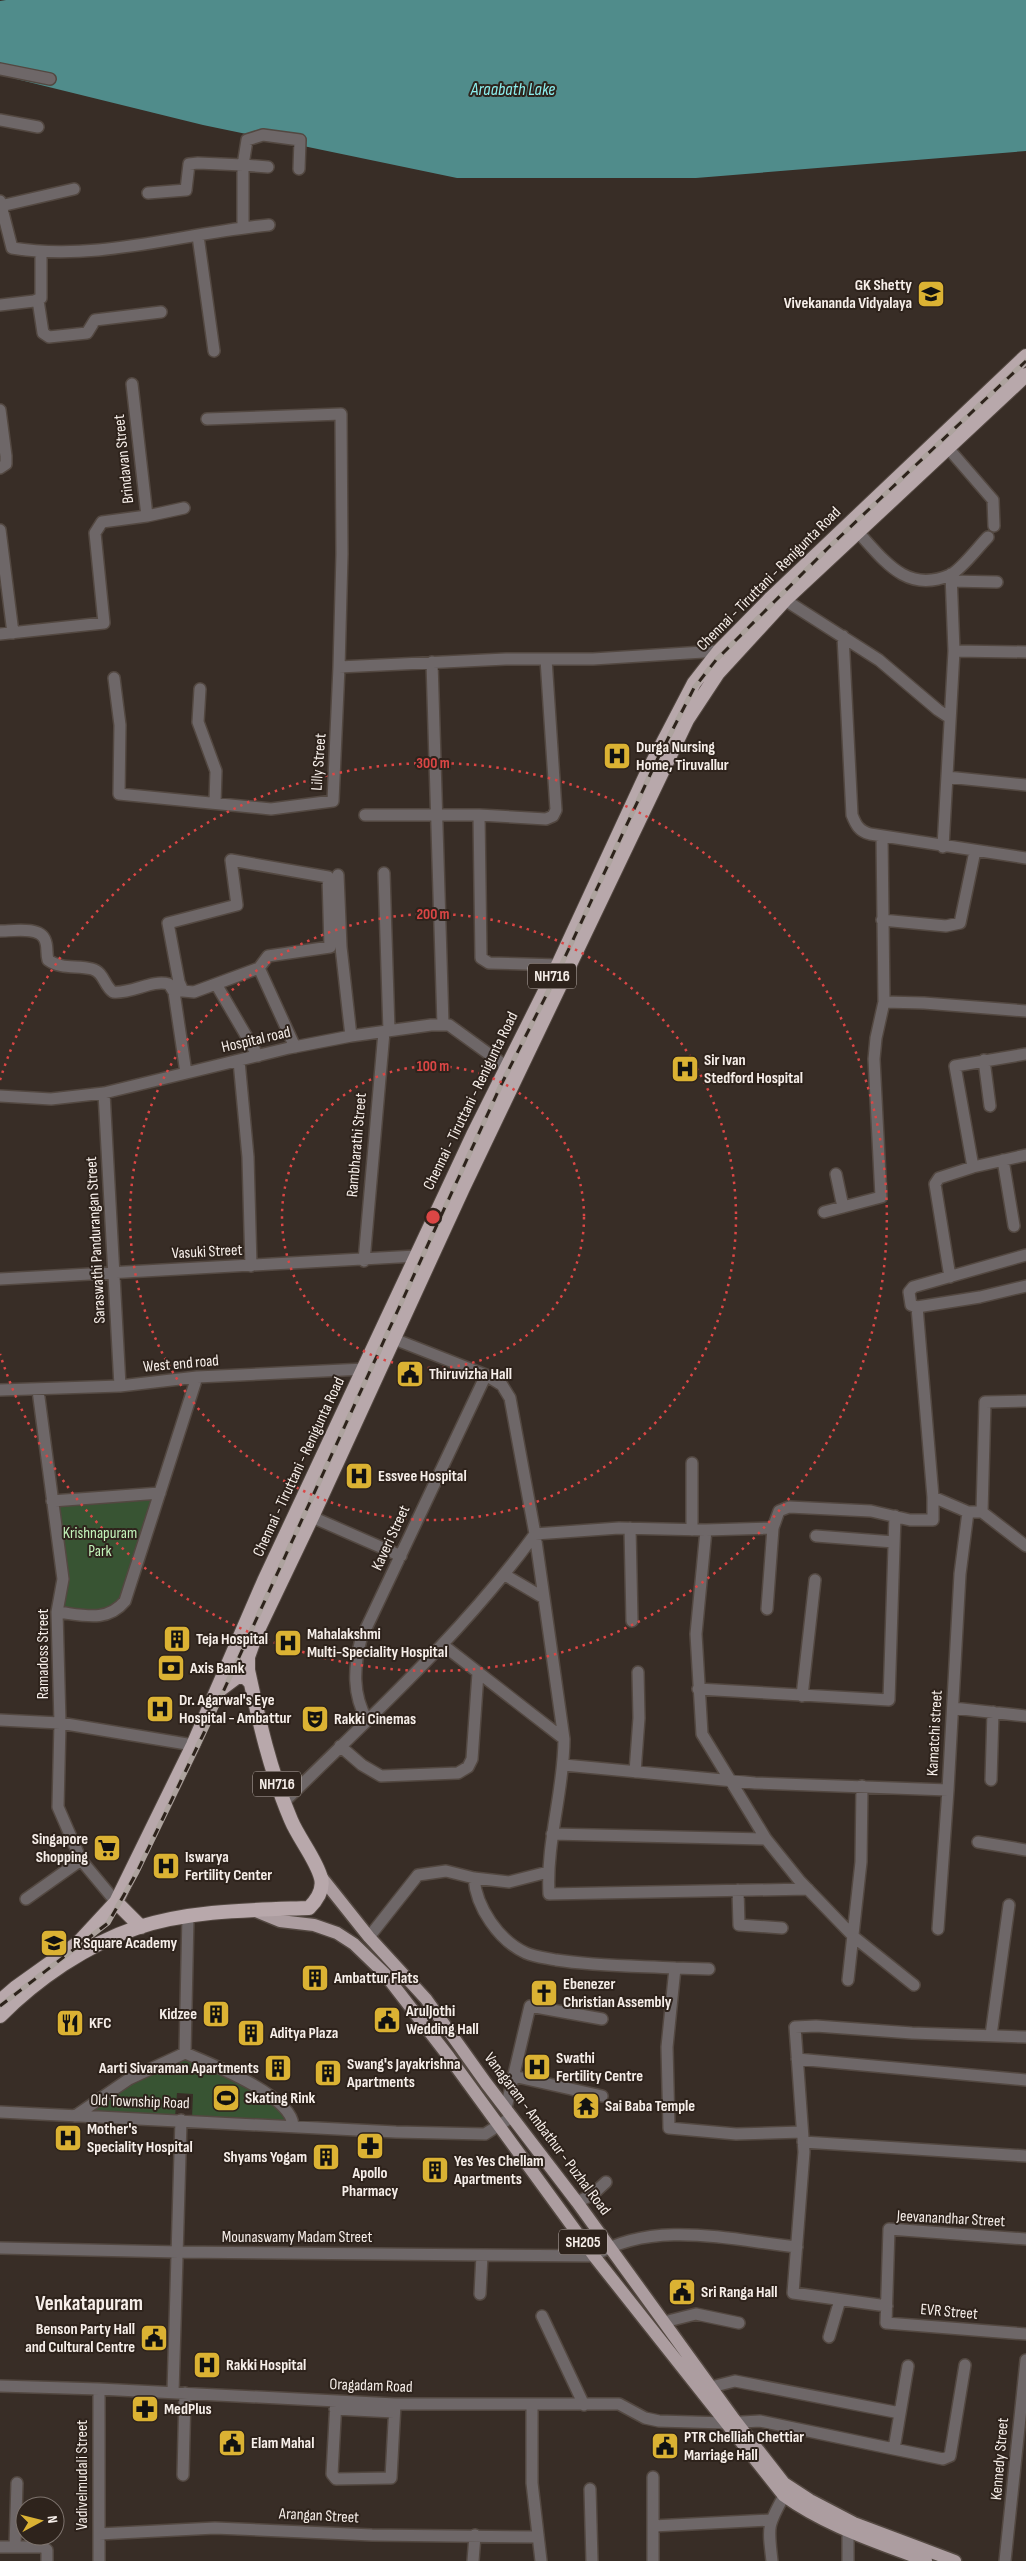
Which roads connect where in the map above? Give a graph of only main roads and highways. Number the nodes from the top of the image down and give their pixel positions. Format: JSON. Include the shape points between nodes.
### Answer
{"nodes":[{"id":1,"x":1026,"y":356,"type":"edge"},
{"id":2,"x":1026,"y":375,"type":"edge"},
{"id":3,"x":724,"y":655,"type":"junction"},
{"id":4,"x":250,"y":1682,"type":"junction"},
{"id":5,"x":217,"y":1693,"type":"junction"},
{"id":6,"x":322,"y":1878,"type":"junction"},
{"id":7,"x":116,"y":1902,"type":"junction"},
{"id":8,"x":256,"y":1911,"type":"junction"},
{"id":9,"x":141,"y":1927,"type":"junction"},
{"id":10,"x":0,"y":2001,"type":"edge"},
{"id":11,"x":0,"y":2016,"type":"edge"},
{"id":12,"x":926,"y":2561,"type":"edge"},
{"id":13,"x":955,"y":2561,"type":"edge"}],
"edges":[{"from":1,"to":3,"type":"highway","name":"Chennai - Tiruttani - Renigunta Road","number":"NH716","via":[[824,546]]},
{"from":2,"to":3,"type":"highway","name":"Chennai - Tiruttani - Renigunta Road","number":"NH716"},
{"from":3,"to":4,"type":"highway","name":"Chennai - Tiruttani - Renigunta Road","number":"NH716","via":[[718,673],[687,720],[463,1188],[257,1632],[248,1657]]},
{"from":3,"to":5,"type":"highway","name":"Chennai - Tiruttani - Renigunta Road","number":"NH716","via":[[694,683],[650,769],[416,1256],[264,1581]]},
{"from":4,"to":5,"type":"highway","via":[[245,1677],[237,1677]]},
{"from":4,"to":6,"type":"highway","name":"Vanagaram - Ambathur - Puzhal Road","number":"NH716","via":[[264,1746],[291,1822]]},
{"from":5,"to":7,"type":"highway","name":"Chennai - Tiruttani - Renigunta Road","number":"NH716"},
{"from":6,"to":8,"type":"highway","via":[[320,1892],[309,1908]]},
{"from":6,"to":13,"type":"main road","name":"Vanagaram - Ambathur - Puzhal Road","number":"SH205","via":[[369,1937],[426,1999],[784,2483],[854,2523]]},
{"from":7,"to":9,"type":"highway"},
{"from":7,"to":10,"type":"highway","name":"Chennai - Tiruttani - Renigunta Road","number":"NH716","via":[[78,1943]]},
{"from":8,"to":9,"type":"highway","via":[[188,1916]]},
{"from":8,"to":12,"type":"main road","name":"Vanagaram - Ambathur - Puzhal Road","number":"SH205","via":[[280,1921],[337,1933],[354,1944],[384,1973],[594,2256],[784,2496],[848,2532]]},
{"from":9,"to":11,"type":"highway","via":[[82,1953],[19,1996]]}]}
